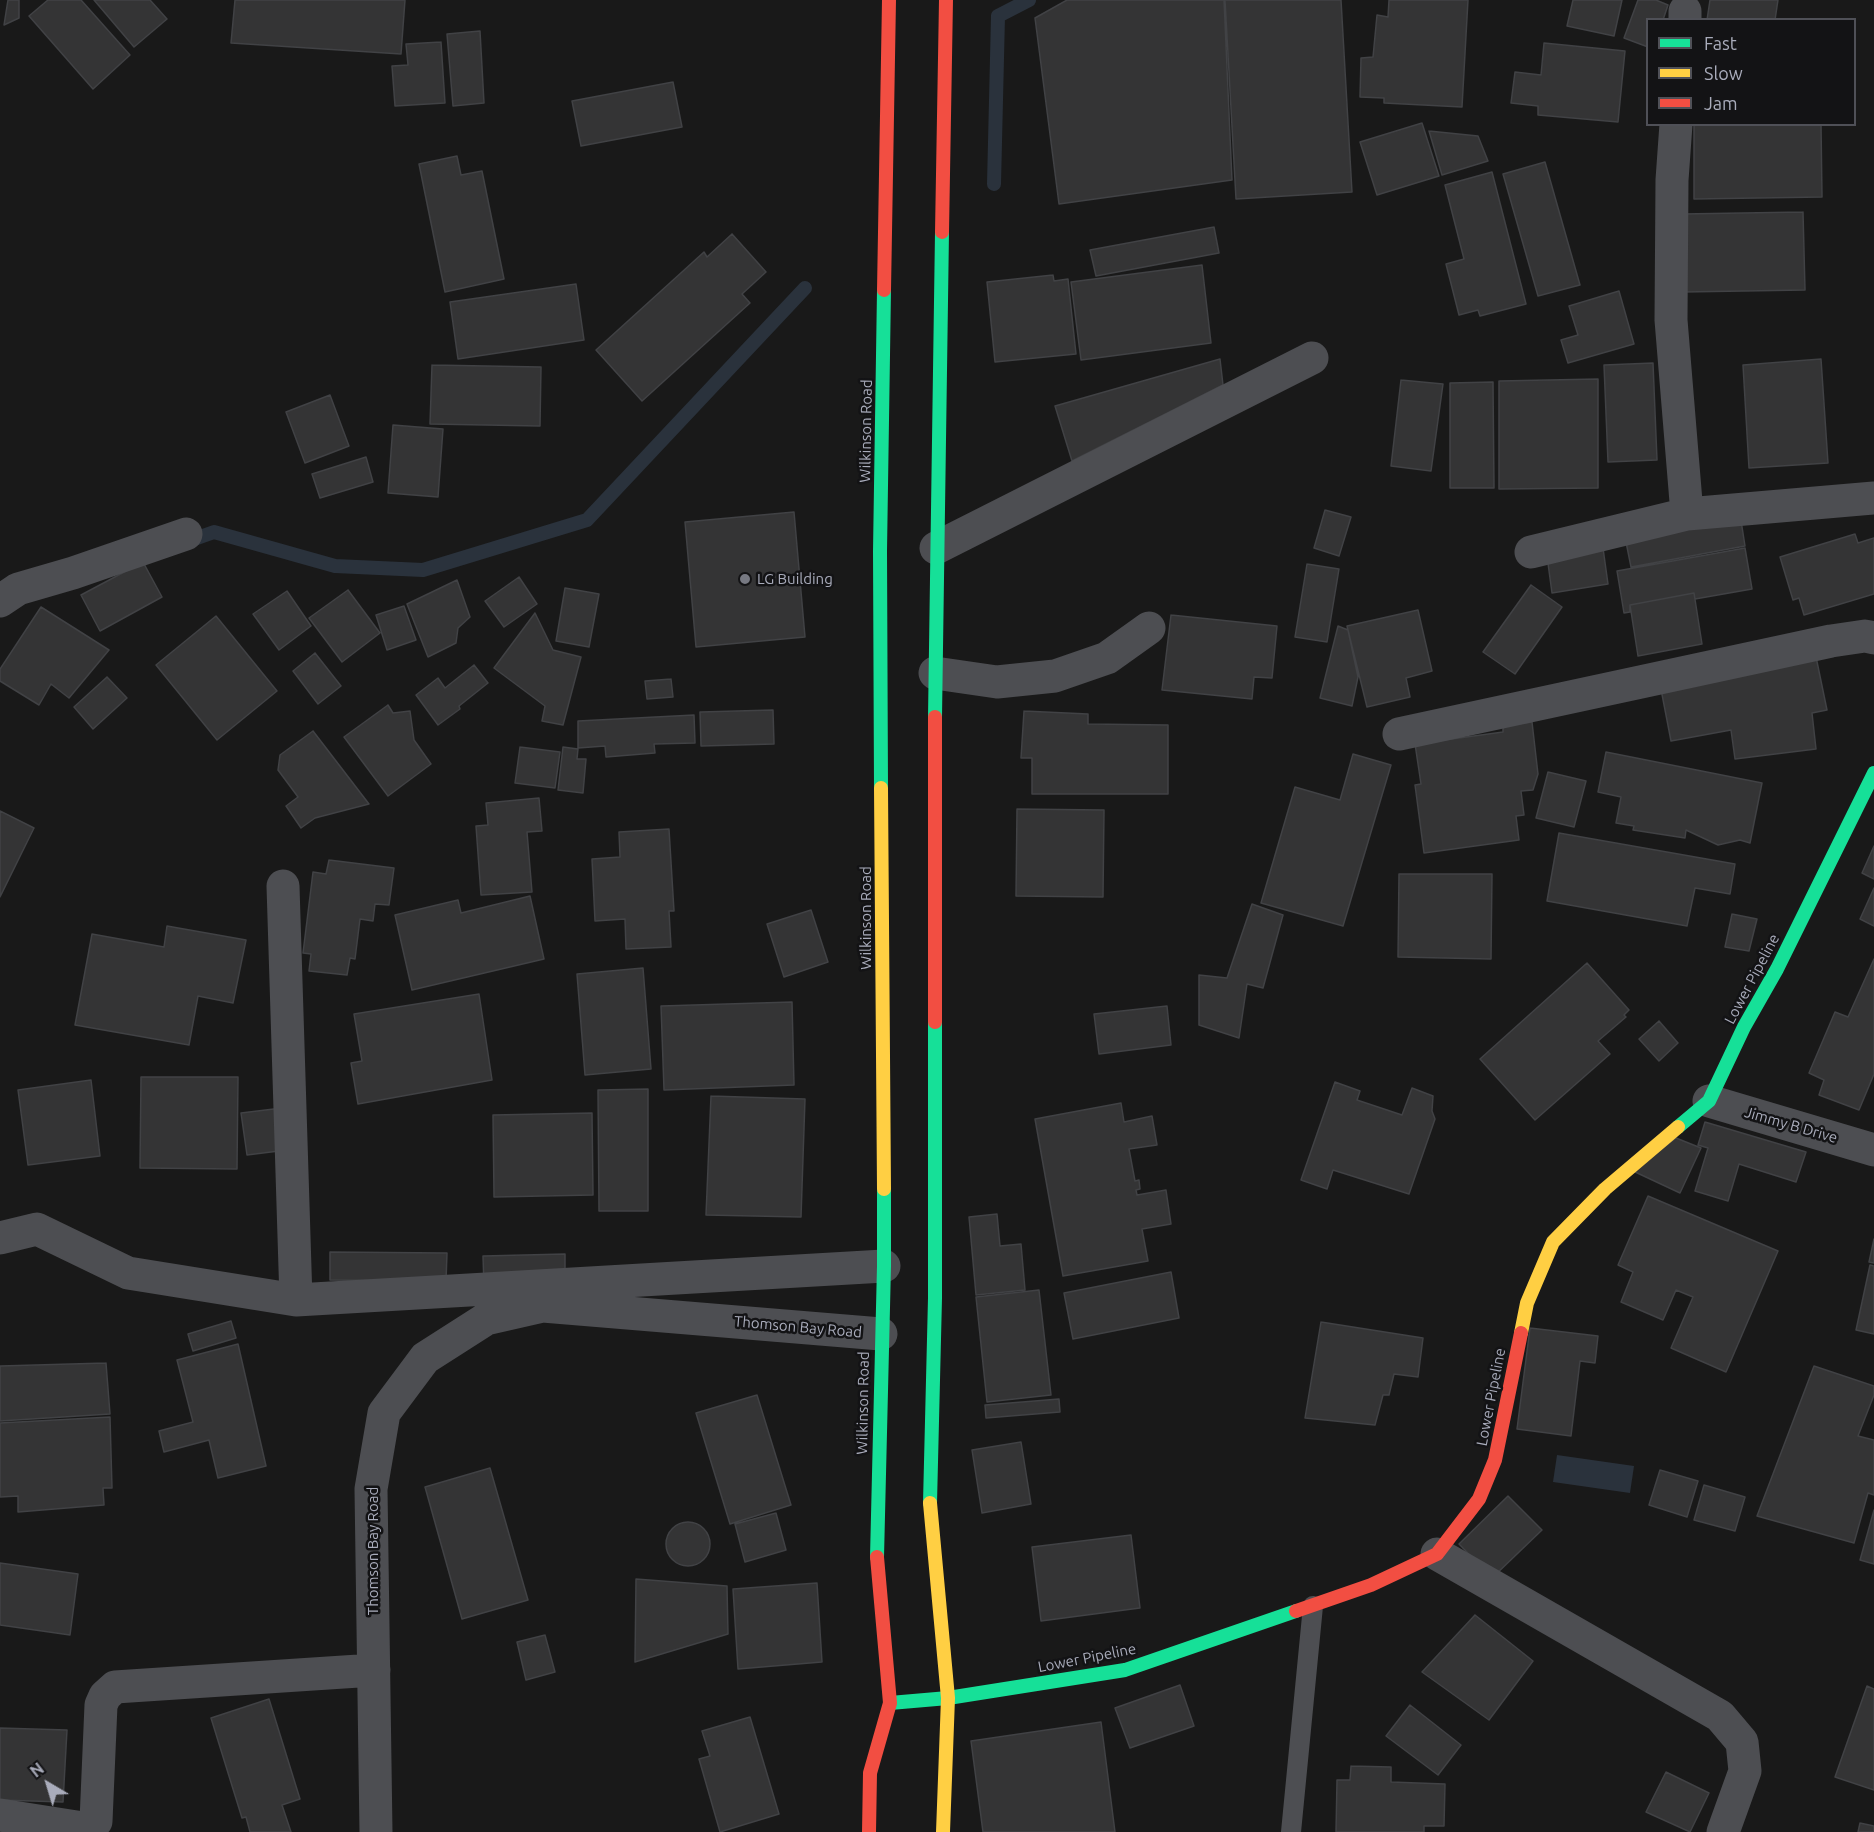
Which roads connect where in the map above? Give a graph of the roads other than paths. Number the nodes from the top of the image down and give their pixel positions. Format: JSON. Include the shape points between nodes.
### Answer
{"nodes":[{"id":1,"x":889,"y":0,"type":"edge"},
{"id":2,"x":946,"y":0,"type":"edge"},
{"id":3,"x":1676,"y":126,"type":"edge"},
{"id":4,"x":1312,"y":358,"type":"dead end"},
{"id":5,"x":1874,"y":498,"type":"edge"},
{"id":6,"x":1687,"y":514,"type":"junction"},
{"id":7,"x":186,"y":534,"type":"dead end"},
{"id":8,"x":936,"y":548,"type":"junction"},
{"id":9,"x":1531,"y":552,"type":"dead end"},
{"id":10,"x":0,"y":601,"type":"edge"},
{"id":11,"x":1149,"y":628,"type":"dead end"},
{"id":12,"x":1874,"y":638,"type":"edge"},
{"id":13,"x":935,"y":674,"type":"junction"},
{"id":14,"x":1399,"y":734,"type":"dead end"},
{"id":15,"x":1874,"y":773,"type":"edge"},
{"id":16,"x":283,"y":886,"type":"dead end"},
{"id":17,"x":1709,"y":1101,"type":"junction"},
{"id":18,"x":1874,"y":1149,"type":"edge"},
{"id":19,"x":0,"y":1238,"type":"edge"},
{"id":20,"x":884,"y":1266,"type":"junction"},
{"id":21,"x":296,"y":1300,"type":"junction"},
{"id":22,"x":881,"y":1334,"type":"junction"},
{"id":23,"x":1437,"y":1554,"type":"junction"},
{"id":24,"x":1312,"y":1606,"type":"junction"},
{"id":25,"x":374,"y":1670,"type":"junction"},
{"id":26,"x":948,"y":1698,"type":"junction"},
{"id":27,"x":890,"y":1703,"type":"junction"},
{"id":28,"x":0,"y":1815,"type":"edge"},
{"id":29,"x":376,"y":1832,"type":"edge"},
{"id":30,"x":869,"y":1832,"type":"edge"},
{"id":31,"x":943,"y":1832,"type":"edge"},
{"id":32,"x":1291,"y":1832,"type":"edge"},
{"id":33,"x":1723,"y":1832,"type":"edge"}],
"edges":[{"from":1,"to":20,"type":"main road","name":"Wilkinson Road","via":[[880,551]]},
{"from":2,"to":8,"type":"main road"},
{"from":3,"to":6,"type":"street","via":[[1671,320]]},
{"from":4,"to":8,"type":"street"},
{"from":5,"to":6,"type":"street"},
{"from":6,"to":9,"type":"street"},
{"from":7,"to":10,"type":"street","via":[[18,589]]},
{"from":8,"to":13,"type":"main road"},
{"from":11,"to":13,"type":"street","via":[[1107,658],[1055,676],[997,682]]},
{"from":12,"to":14,"type":"street","via":[[1831,641]]},
{"from":13,"to":26,"type":"main road","via":[[935,1298],[930,1505]]},
{"from":15,"to":17,"type":"main road","name":"Lower Pipeline"},
{"from":16,"to":21,"type":"street"},
{"from":17,"to":18,"type":"street","name":"Jimmy B Drive"},
{"from":17,"to":23,"type":"main road","name":"Lower Pipeline","via":[[1605,1189],[1553,1242],[1527,1303],[1495,1460],[1479,1499]]},
{"from":19,"to":21,"type":"street","via":[[37,1229],[128,1273]]},
{"from":20,"to":21,"type":"street"},
{"from":20,"to":22,"type":"main road","name":"Wilkinson Road"},
{"from":22,"to":25,"type":"street","name":"Thomson Bay Road","via":[[543,1305],[486,1318],[425,1358],[384,1413],[371,1489]]},
{"from":22,"to":27,"type":"main road","name":"Wilkinson Road","via":[[876,1544]]},
{"from":23,"to":24,"type":"main road","name":"Lower Pipeline","via":[[1371,1585]]},
{"from":23,"to":33,"type":"street","via":[[1720,1716],[1742,1742],[1745,1771]]},
{"from":24,"to":26,"type":"main road","name":"Lower Pipeline","via":[[1125,1670]]},
{"from":24,"to":32,"type":"lane"},
{"from":25,"to":28,"type":"street","via":[[115,1687],[101,1705],[96,1821],[83,1828]]},
{"from":25,"to":29,"type":"street","name":"Thomson Bay Road"},
{"from":26,"to":27,"type":"main road","name":"Lower Pipeline"},
{"from":26,"to":31,"type":"main road"},
{"from":27,"to":30,"type":"main road","name":"Wilkinson Road","via":[[870,1773]]}]}
